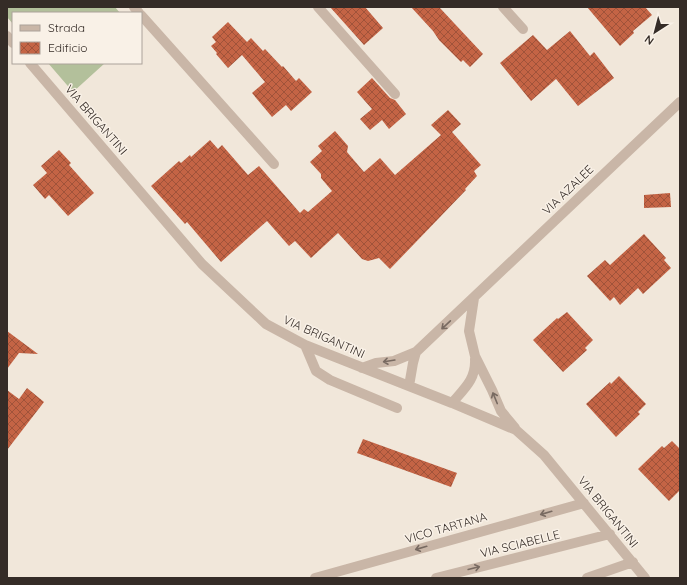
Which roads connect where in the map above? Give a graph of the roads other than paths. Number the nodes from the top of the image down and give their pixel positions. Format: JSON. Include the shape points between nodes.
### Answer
{"nodes":[{"id":1,"x":318,"y":7,"type":"edge"},
{"id":2,"x":503,"y":7,"type":"edge"},
{"id":3,"x":142,"y":16,"type":"edge"},
{"id":4,"x":523,"y":29,"type":"dead end"},
{"id":5,"x":31,"y":64,"type":"edge"},
{"id":6,"x":395,"y":94,"type":"dead end"},
{"id":7,"x":680,"y":102,"type":"edge"},
{"id":8,"x":274,"y":164,"type":"dead end"},
{"id":9,"x":474,"y":298,"type":"junction"},
{"id":10,"x":305,"y":345,"type":"junction"},
{"id":11,"x":416,"y":352,"type":"junction"},
{"id":12,"x":475,"y":356,"type":"junction"},
{"id":13,"x":362,"y":368,"type":"junction"},
{"id":14,"x":409,"y":386,"type":"junction"},
{"id":15,"x":452,"y":403,"type":"junction"},
{"id":16,"x":397,"y":408,"type":"dead end"},
{"id":17,"x":516,"y":430,"type":"junction"},
{"id":18,"x":584,"y":503,"type":"junction"},
{"id":19,"x":610,"y":534,"type":"junction"},
{"id":20,"x":633,"y":562,"type":"junction"},
{"id":21,"x":315,"y":578,"type":"edge"},
{"id":22,"x":436,"y":578,"type":"edge"},
{"id":23,"x":587,"y":578,"type":"edge"},
{"id":24,"x":645,"y":578,"type":"edge"}],
"edges":[{"from":1,"to":6,"type":"street"},
{"from":2,"to":4,"type":"street"},
{"from":3,"to":8,"type":"street"},
{"from":5,"to":10,"type":"street","name":"VIA BRIGANTINI","via":[[202,264],[266,324]]},
{"from":7,"to":9,"type":"street","name":"VIA AZALEE"},
{"from":9,"to":11,"type":"street","name":"VIA AZALEE","one_way":true},
{"from":9,"to":12,"type":"street","via":[[469,331]]},
{"from":10,"to":13,"type":"street","name":"VIA BRIGANTINI"},
{"from":10,"to":16,"type":"street","via":[[316,371],[330,380]]},
{"from":11,"to":13,"type":"street","name":"VIA AZALEE","one_way":true,"via":[[394,361]]},
{"from":11,"to":14,"type":"street"},
{"from":12,"to":15,"type":"street","via":[[472,378]]},
{"from":17,"to":12,"type":"street","one_way":true,"via":[[501,411]]},
{"from":13,"to":14,"type":"street","name":"VIA BRIGANTINI"},
{"from":14,"to":15,"type":"street","name":"VIA BRIGANTINI"},
{"from":15,"to":17,"type":"street","name":"VIA BRIGANTINI"},
{"from":17,"to":18,"type":"street","name":"VIA BRIGANTINI","via":[[544,456]]},
{"from":18,"to":19,"type":"street","name":"VIA BRIGANTINI"},
{"from":18,"to":21,"type":"street","name":"VICO TARTANA","one_way":true},
{"from":19,"to":20,"type":"street","name":"VIA BRIGANTINI"},
{"from":22,"to":19,"type":"street","name":"VIA SCIABELLE","one_way":true},
{"from":20,"to":23,"type":"street"},
{"from":20,"to":24,"type":"street","name":"VIA BRIGANTINI"}]}
